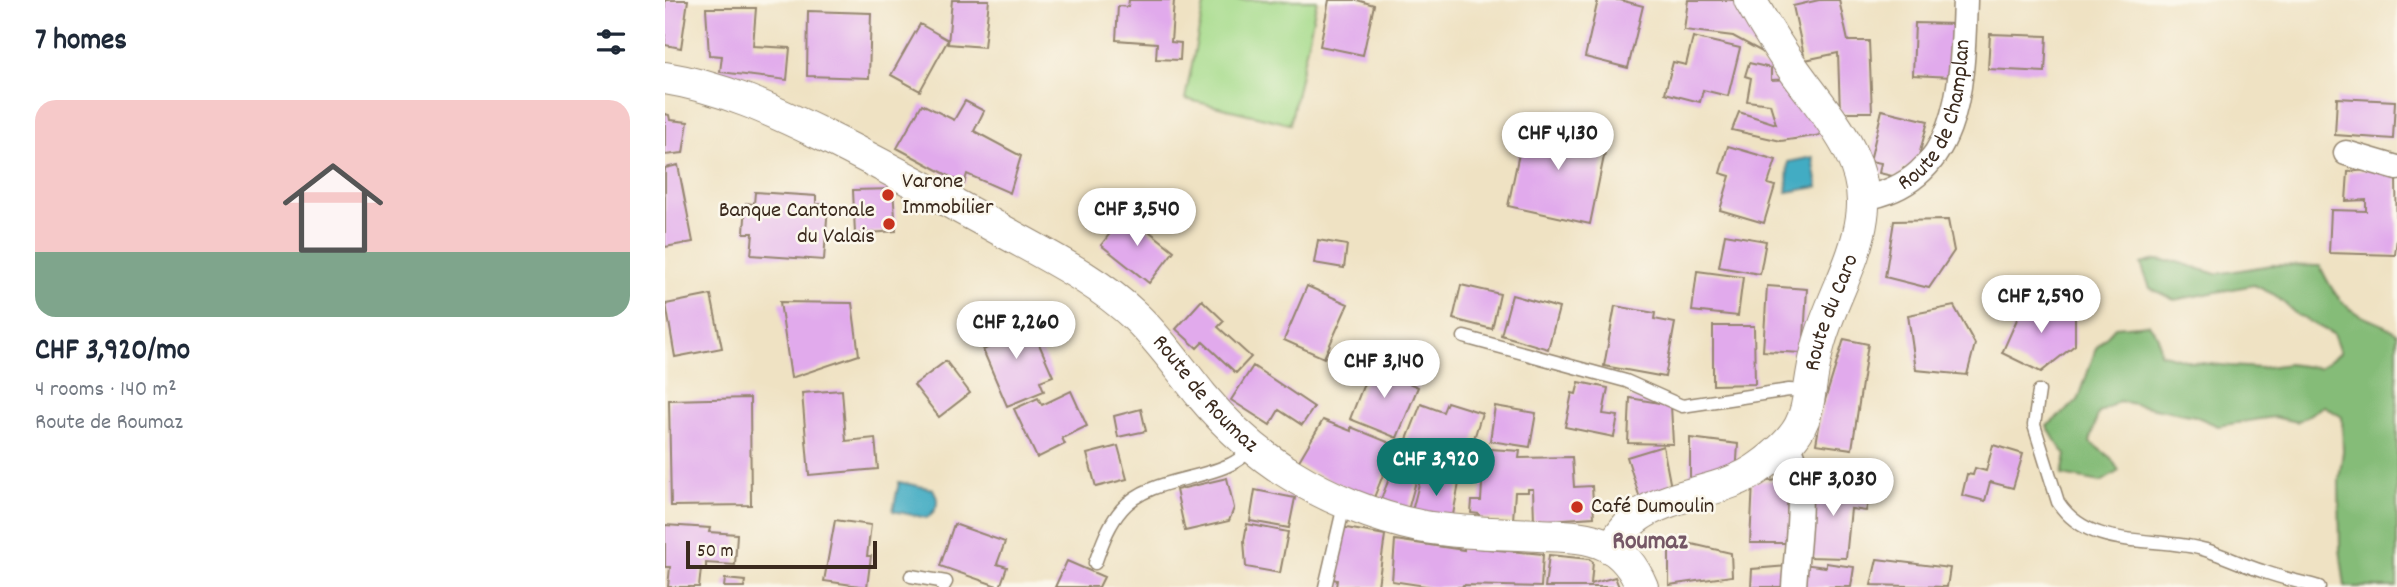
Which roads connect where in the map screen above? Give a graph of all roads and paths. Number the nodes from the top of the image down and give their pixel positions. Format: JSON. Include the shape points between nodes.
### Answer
{"nodes":[{"id":1,"x":1750,"y":0,"type":"edge"},
{"id":2,"x":1965,"y":0,"type":"edge"},
{"id":3,"x":665,"y":78,"type":"edge"},
{"id":4,"x":2346,"y":153,"type":"dead end"},
{"id":5,"x":2397,"y":168,"type":"edge"},
{"id":6,"x":1864,"y":198,"type":"junction"},
{"id":7,"x":1464,"y":337,"type":"dead end"},
{"id":8,"x":1810,"y":391,"type":"junction"},
{"id":9,"x":2039,"y":391,"type":"dead end"},
{"id":10,"x":1787,"y":445,"type":"junction"},
{"id":11,"x":1253,"y":447,"type":"junction"},
{"id":12,"x":1345,"y":501,"type":"junction"},
{"id":13,"x":1611,"y":548,"type":"junction"},
{"id":14,"x":1095,"y":563,"type":"dead end"},
{"id":15,"x":911,"y":576,"type":"dead end"},
{"id":16,"x":943,"y":587,"type":"edge"},
{"id":17,"x":1325,"y":587,"type":"edge"},
{"id":18,"x":1642,"y":587,"type":"edge"},
{"id":19,"x":1794,"y":587,"type":"edge"},
{"id":20,"x":2319,"y":587,"type":"edge"}],
"edges":[{"from":1,"to":6,"type":"street","name":"Route du Caro","via":[[1843,138]]},
{"from":2,"to":6,"type":"street","name":"Route de Champlan","via":[[1960,83],[1945,138],[1925,168],[1909,182]]},
{"from":3,"to":11,"type":"street","name":"Route de Roumaz","via":[[721,91],[792,120],[1069,269],[1136,316],[1210,405]]},
{"from":4,"to":5,"type":"street"},
{"from":6,"to":8,"type":"street","name":"Route du Caro","via":[[1855,247],[1818,347]]},
{"from":7,"to":8,"type":"lane","via":[[1626,381],[1682,406]]},
{"from":8,"to":10,"type":"street","name":"Route du Caro","via":[[1804,422]]},
{"from":9,"to":20,"type":"lane","via":[[2034,425],[2058,502],[2075,522],[2109,537],[2206,550]]},
{"from":10,"to":13,"type":"street","name":"Route du Caro","via":[[1738,480],[1643,513]]},
{"from":10,"to":19,"type":"street","via":[[1795,458],[1798,480]]},
{"from":11,"to":12,"type":"street","name":"Route de Roumaz","via":[[1301,480]]},
{"from":11,"to":14,"type":"lane","via":[[1224,468],[1134,498],[1108,530]]},
{"from":12,"to":13,"type":"street","name":"Route de Roumaz","via":[[1429,527],[1576,537]]},
{"from":12,"to":17,"type":"lane"},
{"from":13,"to":18,"type":"street","name":"Route de Roumaz","via":[[1631,566]]},
{"from":15,"to":16,"type":"lane","via":[[946,582]]}]}
